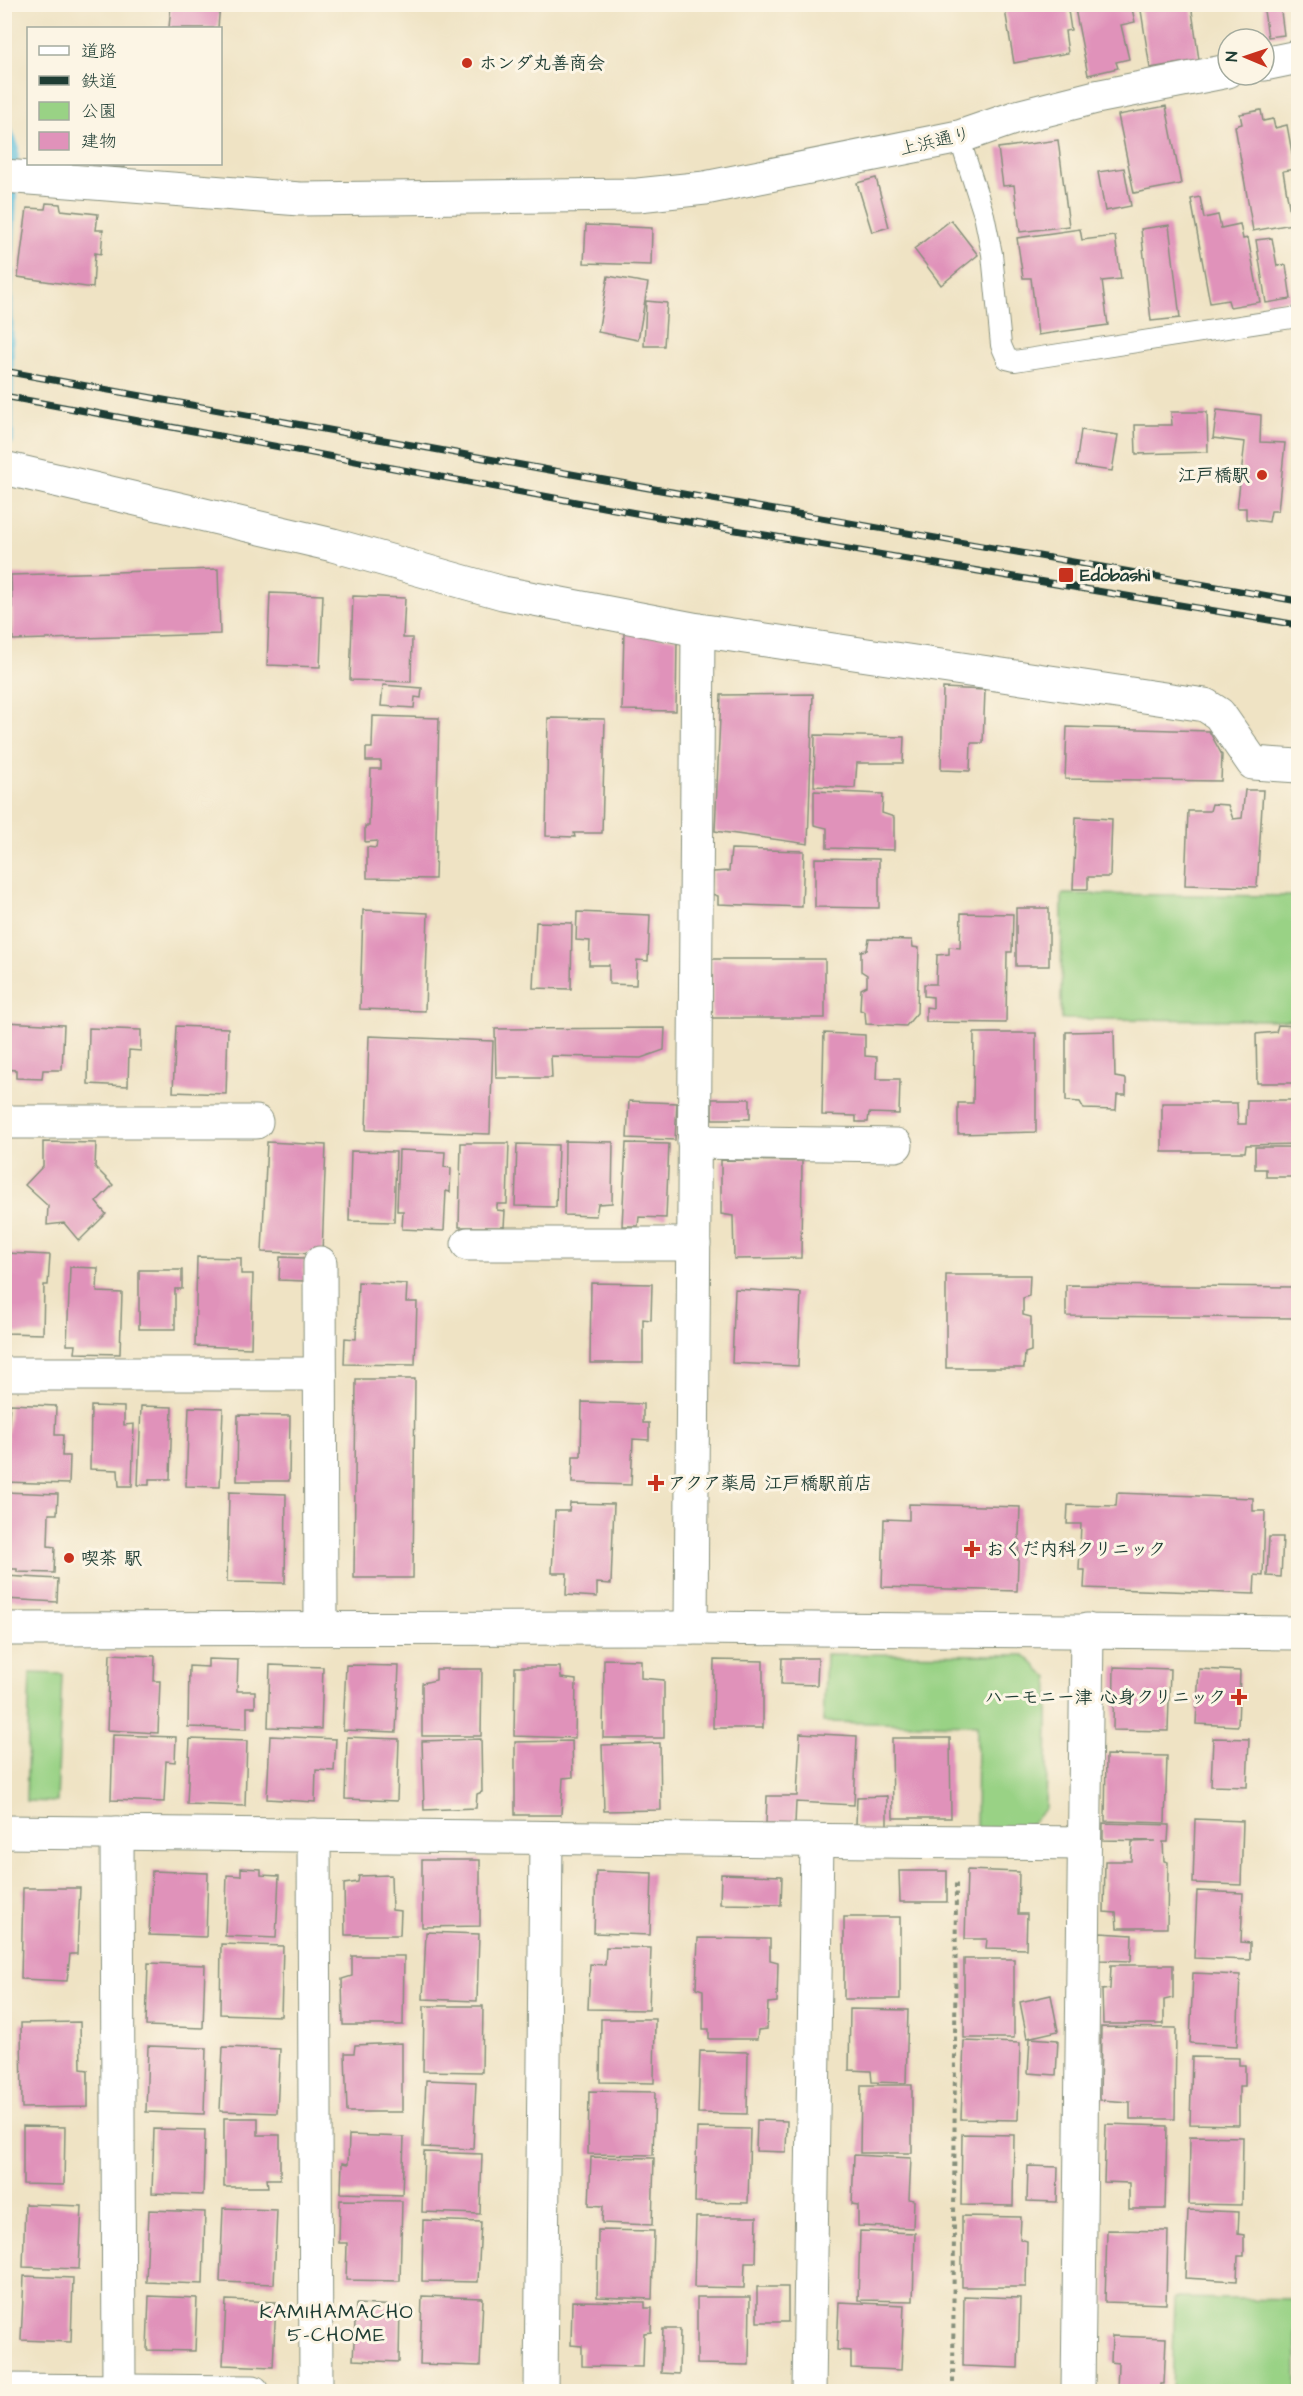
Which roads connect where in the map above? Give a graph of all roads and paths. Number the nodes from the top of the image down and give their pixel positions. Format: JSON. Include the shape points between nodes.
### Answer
{"nodes":[{"id":1,"x":1299,"y":57,"type":"edge"},
{"id":2,"x":1276,"y":62,"type":"edge"},
{"id":3,"x":1216,"y":74,"type":"edge"},
{"id":4,"x":959,"y":137,"type":"junction"},
{"id":5,"x":17,"y":177,"type":"edge"},
{"id":6,"x":1299,"y":317,"type":"edge"},
{"id":7,"x":4,"y":468,"type":"edge"},
{"id":8,"x":698,"y":630,"type":"junction"},
{"id":9,"x":1299,"y":766,"type":"edge"},
{"id":10,"x":4,"y":1122,"type":"edge"},
{"id":11,"x":256,"y":1122,"type":"dead end"},
{"id":12,"x":694,"y":1142,"type":"junction"},
{"id":13,"x":896,"y":1145,"type":"dead end"},
{"id":14,"x":468,"y":1244,"type":"dead end"},
{"id":15,"x":694,"y":1244,"type":"junction"},
{"id":16,"x":320,"y":1263,"type":"dead end"},
{"id":17,"x":4,"y":1374,"type":"edge"},
{"id":18,"x":321,"y":1374,"type":"junction"},
{"id":19,"x":321,"y":1628,"type":"junction"},
{"id":20,"x":691,"y":1628,"type":"junction"},
{"id":21,"x":4,"y":1629,"type":"edge"},
{"id":22,"x":1087,"y":1630,"type":"junction"},
{"id":23,"x":1299,"y":1633,"type":"edge"},
{"id":24,"x":4,"y":1832,"type":"edge"},
{"id":25,"x":117,"y":1833,"type":"junction"},
{"id":26,"x":314,"y":1836,"type":"junction"},
{"id":27,"x":546,"y":1838,"type":"junction"},
{"id":28,"x":817,"y":1840,"type":"junction"},
{"id":29,"x":956,"y":1842,"type":"junction"},
{"id":30,"x":1084,"y":1843,"type":"junction"},
{"id":31,"x":4,"y":2390,"type":"edge"},
{"id":32,"x":119,"y":2391,"type":"edge"},
{"id":33,"x":253,"y":2391,"type":"edge"},
{"id":34,"x":316,"y":2391,"type":"edge"},
{"id":35,"x":541,"y":2391,"type":"edge"},
{"id":36,"x":810,"y":2391,"type":"edge"},
{"id":37,"x":952,"y":2391,"type":"edge"},
{"id":38,"x":1078,"y":2391,"type":"edge"}],
"edges":[{"from":1,"to":2,"type":"street"},
{"from":3,"to":4,"type":"street","name":"上浜通り","via":[[1096,97]]},
{"from":4,"to":5,"type":"street","name":"上浜通り","via":[[705,188],[638,195],[300,199]]},
{"from":4,"to":6,"type":"lane","via":[[984,215],[1001,345],[1007,359],[1015,361]]},
{"from":7,"to":8,"type":"street","via":[[333,545],[503,593]]},
{"from":8,"to":9,"type":"street","via":[[1205,705],[1219,714],[1253,762]]},
{"from":8,"to":12,"type":"street"},
{"from":10,"to":11,"type":"street"},
{"from":12,"to":13,"type":"street"},
{"from":12,"to":15,"type":"street"},
{"from":14,"to":15,"type":"street"},
{"from":15,"to":20,"type":"street"},
{"from":16,"to":18,"type":"street"},
{"from":17,"to":18,"type":"street"},
{"from":18,"to":19,"type":"street"},
{"from":19,"to":20,"type":"street"},
{"from":19,"to":21,"type":"street"},
{"from":20,"to":22,"type":"street"},
{"from":22,"to":23,"type":"street"},
{"from":22,"to":30,"type":"street"},
{"from":24,"to":25,"type":"street"},
{"from":25,"to":26,"type":"street"},
{"from":25,"to":32,"type":"street"},
{"from":26,"to":27,"type":"street"},
{"from":26,"to":34,"type":"street"},
{"from":27,"to":28,"type":"street"},
{"from":27,"to":35,"type":"street"},
{"from":28,"to":29,"type":"street"},
{"from":28,"to":36,"type":"street"},
{"from":29,"to":30,"type":"street"},
{"from":29,"to":37,"type":"path"},
{"from":30,"to":38,"type":"street"},
{"from":31,"to":32,"type":"street"},
{"from":32,"to":33,"type":"street"}]}
